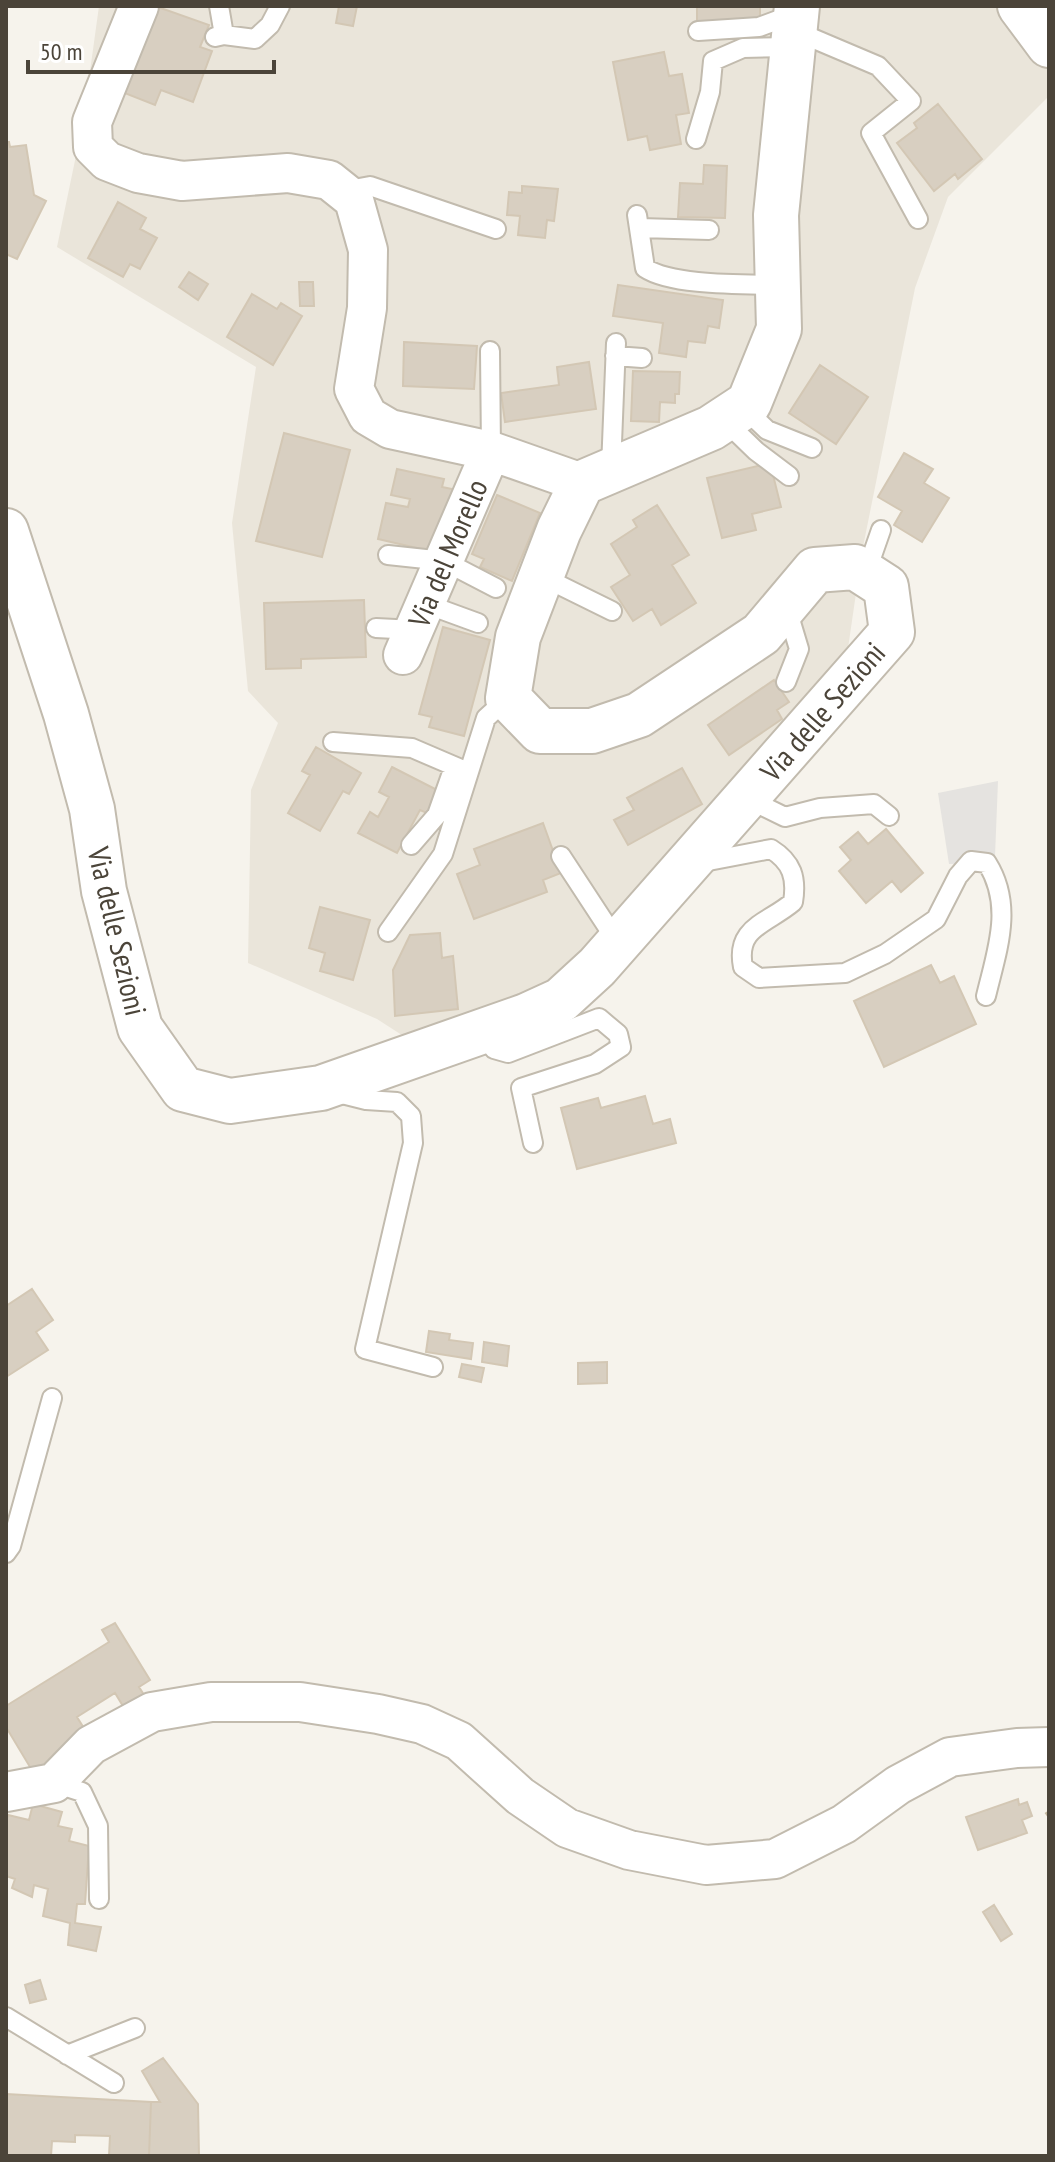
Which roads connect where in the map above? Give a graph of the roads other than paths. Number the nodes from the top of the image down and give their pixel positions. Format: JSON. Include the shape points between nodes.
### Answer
{"nodes":[{"id":1,"x":139,"y":6,"type":"edge"},
{"id":2,"x":219,"y":6,"type":"edge"},
{"id":3,"x":280,"y":6,"type":"edge"},
{"id":4,"x":1020,"y":6,"type":"edge"},
{"id":5,"x":795,"y":25,"type":"edge"},
{"id":6,"x":698,"y":31,"type":"dead end"},
{"id":7,"x":1049,"y":45,"type":"edge"},
{"id":8,"x":696,"y":139,"type":"dead end"},
{"id":9,"x":343,"y":191,"type":"junction"},
{"id":10,"x":918,"y":219,"type":"dead end"},
{"id":11,"x":496,"y":229,"type":"dead end"},
{"id":12,"x":709,"y":230,"type":"dead end"},
{"id":13,"x":778,"y":285,"type":"junction"},
{"id":14,"x":490,"y":351,"type":"dead end"},
{"id":15,"x":642,"y":358,"type":"dead end"},
{"id":16,"x":734,"y":414,"type":"junction"},
{"id":17,"x":812,"y":448,"type":"dead end"},
{"id":18,"x":491,"y":451,"type":"junction"},
{"id":19,"x":789,"y":476,"type":"dead end"},
{"id":20,"x":596,"y":477,"type":"junction"},
{"id":21,"x":881,"y":530,"type":"dead end"},
{"id":22,"x":6,"y":531,"type":"edge"},
{"id":23,"x":388,"y":555,"type":"dead end"},
{"id":24,"x":444,"y":561,"type":"junction"},
{"id":25,"x":866,"y":574,"type":"junction"},
{"id":26,"x":541,"y":576,"type":"junction"},
{"id":27,"x":496,"y":588,"type":"dead end"},
{"id":28,"x":786,"y":606,"type":"junction"},
{"id":29,"x":612,"y":611,"type":"dead end"},
{"id":30,"x":478,"y":623,"type":"dead end"},
{"id":31,"x":376,"y":628,"type":"dead end"},
{"id":32,"x":415,"y":630,"type":"junction"},
{"id":33,"x":786,"y":682,"type":"dead end"},
{"id":34,"x":508,"y":698,"type":"junction"},
{"id":35,"x":333,"y":742,"type":"dead end"},
{"id":36,"x":461,"y":770,"type":"junction"},
{"id":37,"x":746,"y":798,"type":"junction"},
{"id":38,"x":889,"y":816,"type":"dead end"},
{"id":39,"x":702,"y":841,"type":"junction"},
{"id":40,"x":411,"y":845,"type":"dead end"},
{"id":41,"x":561,"y":856,"type":"dead end"},
{"id":42,"x":388,"y":932,"type":"dead end"},
{"id":43,"x":618,"y":943,"type":"junction"},
{"id":44,"x":986,"y":996,"type":"dead end"},
{"id":45,"x":483,"y":1031,"type":"junction"},
{"id":46,"x":321,"y":1088,"type":"junction"},
{"id":47,"x":533,"y":1143,"type":"dead end"},
{"id":48,"x":433,"y":1367,"type":"dead end"},
{"id":49,"x":52,"y":1398,"type":"dead end"},
{"id":50,"x":6,"y":1553,"type":"edge"},
{"id":51,"x":1049,"y":1747,"type":"edge"},
{"id":52,"x":54,"y":1783,"type":"junction"},
{"id":53,"x":6,"y":1792,"type":"edge"},
{"id":54,"x":99,"y":1899,"type":"dead end"},
{"id":55,"x":6,"y":2017,"type":"edge"},
{"id":56,"x":135,"y":2028,"type":"dead end"},
{"id":57,"x":67,"y":2055,"type":"junction"},
{"id":58,"x":114,"y":2083,"type":"dead end"}],
"edges":[{"from":1,"to":9,"type":"street","via":[[92,122],[93,147],[107,161],[182,181],[288,173],[329,180]]},
{"from":2,"to":3,"type":"lane","via":[[219,36],[255,39]]},
{"from":4,"to":7,"type":"street"},
{"from":5,"to":6,"type":"lane","via":[[786,17],[759,27]]},
{"from":5,"to":8,"type":"lane","via":[[713,61]]},
{"from":5,"to":10,"type":"lane","via":[[878,66],[911,101],[871,133]]},
{"from":5,"to":13,"type":"street","via":[[776,215]]},
{"from":9,"to":11,"type":"lane","via":[[370,186]]},
{"from":9,"to":18,"type":"street","name":"Via del Morello","via":[[354,200],[368,250],[367,308],[354,389],[368,416],[390,429]]},
{"from":12,"to":13,"type":"lane","via":[[639,222],[645,268],[657,276]]},
{"from":13,"to":16,"type":"street","via":[[779,329],[749,403]]},
{"from":14,"to":18,"type":"lane"},
{"from":15,"to":20,"type":"lane","via":[[616,350]]},
{"from":16,"to":17,"type":"lane"},
{"from":16,"to":19,"type":"lane","via":[[756,451]]},
{"from":16,"to":20,"type":"street"},
{"from":18,"to":20,"type":"street","name":"Via del Morello"},
{"from":18,"to":24,"type":"street","name":"Via del Morello"},
{"from":20,"to":26,"type":"street","via":[[559,530]]},
{"from":21,"to":25,"type":"lane"},
{"from":22,"to":46,"type":"street","name":"Via delle Sezioni","via":[[92,809],[104,891],[140,1028],[183,1089],[230,1101]]},
{"from":23,"to":24,"type":"lane"},
{"from":24,"to":27,"type":"lane"},
{"from":24,"to":32,"type":"street","name":"Via del Morello"},
{"from":25,"to":28,"type":"street","via":[[855,567],[815,570]]},
{"from":25,"to":37,"type":"street","name":"Via delle Sezioni","via":[[886,587],[892,632]]},
{"from":26,"to":29,"type":"lane"},
{"from":26,"to":34,"type":"street","via":[[518,637]]},
{"from":28,"to":33,"type":"lane","via":[[799,649]]},
{"from":28,"to":34,"type":"street","via":[[761,634],[639,715],[592,731],[540,731]]},
{"from":30,"to":32,"type":"lane"},
{"from":31,"to":32,"type":"lane"},
{"from":34,"to":36,"type":"lane","via":[[486,718]]},
{"from":35,"to":36,"type":"lane","via":[[412,748]]},
{"from":36,"to":40,"type":"lane","via":[[437,815]]},
{"from":36,"to":42,"type":"lane","via":[[443,854]]},
{"from":37,"to":38,"type":"lane","via":[[785,817],[874,804]]},
{"from":37,"to":39,"type":"street","name":"Via delle Sezioni"},
{"from":39,"to":43,"type":"street","name":"Via delle Sezioni"},
{"from":39,"to":44,"type":"lane","via":[[771,849],[786,858],[797,884],[793,902],[747,932],[740,950],[743,967],[759,978],[845,973],[885,954],[936,919],[971,861],[987,863],[999,882],[1002,931]]},
{"from":41,"to":43,"type":"lane"},
{"from":43,"to":45,"type":"street","name":"Via delle Sezioni","via":[[561,1000]]},
{"from":45,"to":46,"type":"street","name":"Via delle Sezioni"},
{"from":45,"to":47,"type":"lane","via":[[494,1049],[508,1053],[599,1018],[618,1034],[621,1047],[595,1064],[521,1088]]},
{"from":46,"to":48,"type":"lane","via":[[397,1102],[411,1116],[413,1143],[365,1349]]},
{"from":49,"to":50,"type":"lane"},
{"from":51,"to":52,"type":"street","via":[[950,1757],[898,1785],[844,1824],[775,1859],[706,1865],[629,1850],[567,1828],[520,1796],[459,1741],[422,1724],[300,1702],[211,1702],[152,1712],[91,1745]]},
{"from":52,"to":53,"type":"street"},
{"from":52,"to":54,"type":"lane","via":[[82,1792],[98,1826]]},
{"from":55,"to":57,"type":"lane"},
{"from":56,"to":57,"type":"lane"},
{"from":57,"to":58,"type":"lane"}]}
